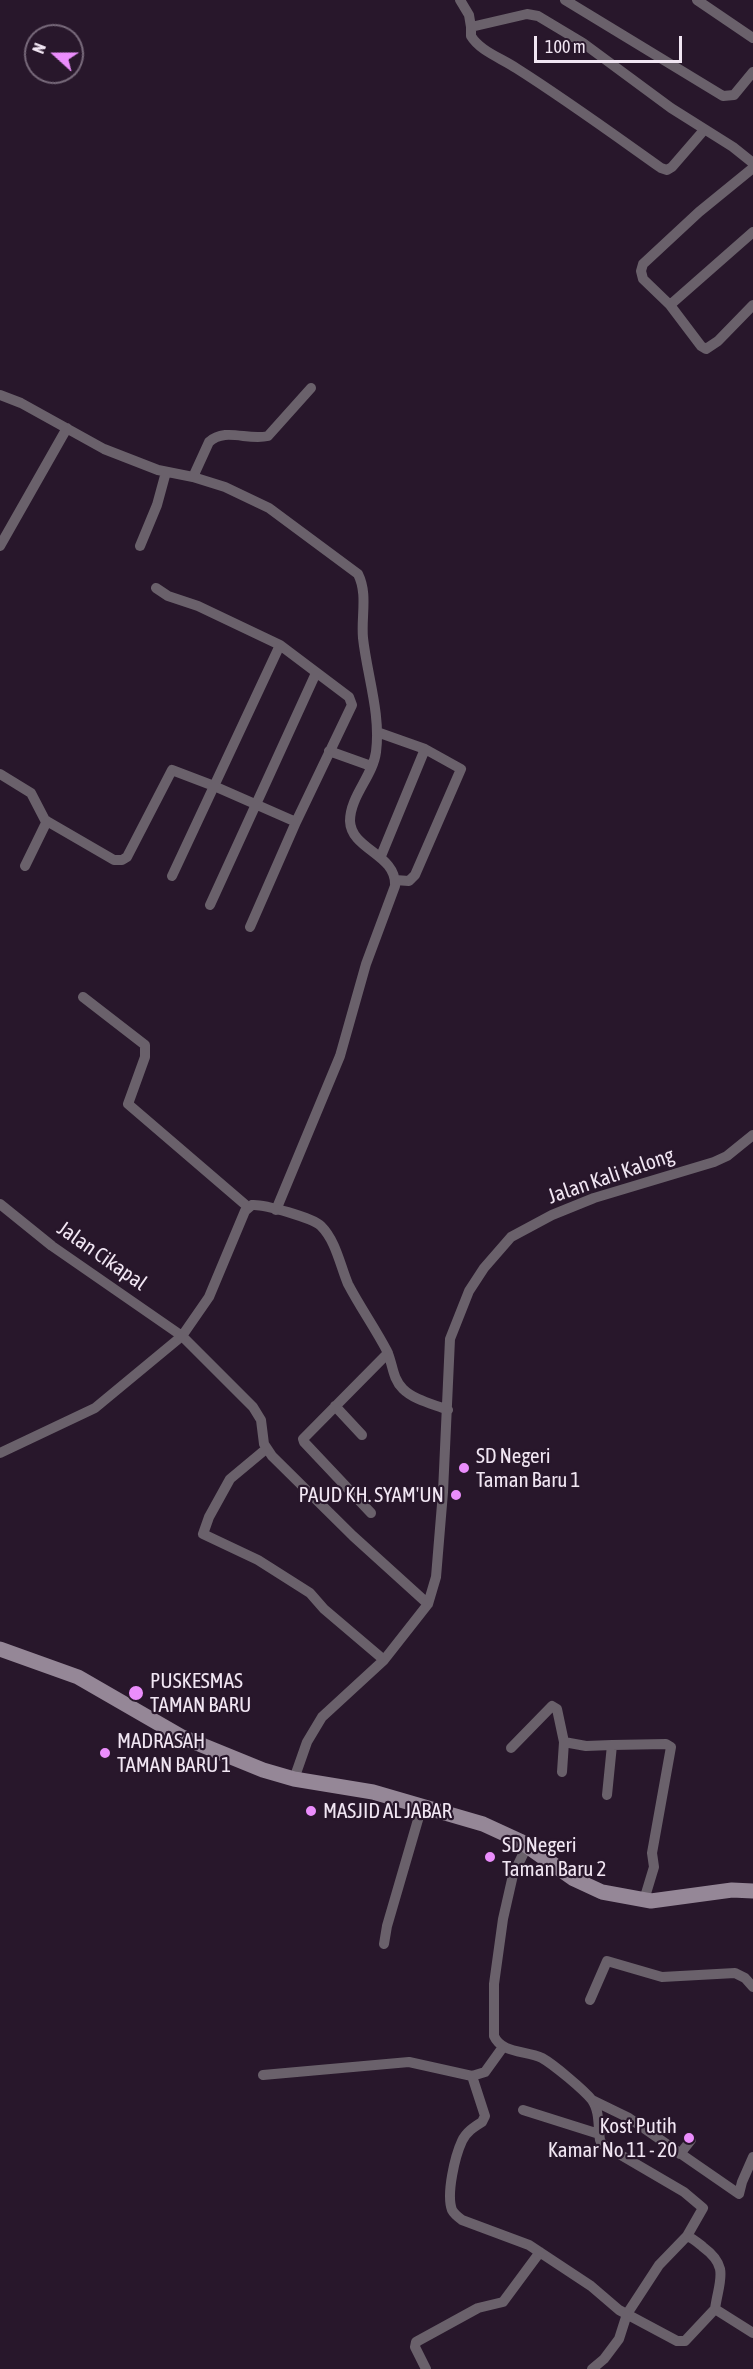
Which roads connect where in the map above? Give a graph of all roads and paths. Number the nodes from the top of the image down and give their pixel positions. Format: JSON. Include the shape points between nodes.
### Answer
{"nodes":[{"id":1,"x":460,"y":0,"type":"edge"},
{"id":2,"x":565,"y":0,"type":"edge"},
{"id":3,"x":697,"y":0,"type":"edge"},
{"id":4,"x":471,"y":27,"type":"junction"},
{"id":5,"x":753,"y":38,"type":"edge"},
{"id":6,"x":753,"y":72,"type":"edge"},
{"id":7,"x":704,"y":130,"type":"junction"},
{"id":8,"x":753,"y":163,"type":"edge"},
{"id":9,"x":753,"y":168,"type":"edge"},
{"id":10,"x":753,"y":232,"type":"edge"},
{"id":11,"x":670,"y":305,"type":"junction"},
{"id":12,"x":753,"y":305,"type":"edge"},
{"id":13,"x":311,"y":388,"type":"dead end"},
{"id":14,"x":0,"y":395,"type":"edge"},
{"id":15,"x":67,"y":428,"type":"junction"},
{"id":16,"x":166,"y":472,"type":"junction"},
{"id":17,"x":192,"y":477,"type":"junction"},
{"id":18,"x":0,"y":546,"type":"edge"},
{"id":19,"x":140,"y":546,"type":"dead end"},
{"id":20,"x":156,"y":588,"type":"dead end"},
{"id":21,"x":280,"y":645,"type":"junction"},
{"id":22,"x":316,"y":672,"type":"junction"},
{"id":23,"x":377,"y":732,"type":"junction"},
{"id":24,"x":424,"y":749,"type":"junction"},
{"id":25,"x":329,"y":751,"type":"junction"},
{"id":26,"x":371,"y":766,"type":"junction"},
{"id":27,"x":0,"y":774,"type":"edge"},
{"id":28,"x":214,"y":786,"type":"junction"},
{"id":29,"x":255,"y":804,"type":"junction"},
{"id":30,"x":47,"y":821,"type":"junction"},
{"id":31,"x":296,"y":822,"type":"junction"},
{"id":32,"x":381,"y":856,"type":"junction"},
{"id":33,"x":25,"y":866,"type":"dead end"},
{"id":34,"x":172,"y":876,"type":"dead end"},
{"id":35,"x":395,"y":880,"type":"junction"},
{"id":36,"x":210,"y":905,"type":"dead end"},
{"id":37,"x":250,"y":927,"type":"dead end"},
{"id":38,"x":83,"y":997,"type":"dead end"},
{"id":39,"x":753,"y":1135,"type":"edge"},
{"id":40,"x":0,"y":1204,"type":"edge"},
{"id":41,"x":248,"y":1207,"type":"junction"},
{"id":42,"x":276,"y":1210,"type":"junction"},
{"id":43,"x":182,"y":1336,"type":"junction"},
{"id":44,"x":388,"y":1353,"type":"junction"},
{"id":45,"x":335,"y":1406,"type":"junction"},
{"id":46,"x":448,"y":1410,"type":"junction"},
{"id":47,"x":362,"y":1435,"type":"dead end"},
{"id":48,"x":266,"y":1449,"type":"junction"},
{"id":49,"x":0,"y":1453,"type":"edge"},
{"id":50,"x":371,"y":1513,"type":"dead end"},
{"id":51,"x":429,"y":1604,"type":"junction"},
{"id":52,"x":0,"y":1649,"type":"edge"},
{"id":53,"x":384,"y":1660,"type":"junction"},
{"id":54,"x":564,"y":1742,"type":"junction"},
{"id":55,"x":612,"y":1745,"type":"junction"},
{"id":56,"x":511,"y":1748,"type":"dead end"},
{"id":57,"x":562,"y":1772,"type":"dead end"},
{"id":58,"x":294,"y":1779,"type":"junction"},
{"id":59,"x":607,"y":1795,"type":"dead end"},
{"id":60,"x":422,"y":1806,"type":"junction"},
{"id":61,"x":527,"y":1846,"type":"junction"},
{"id":62,"x":753,"y":1891,"type":"edge"},
{"id":63,"x":644,"y":1900,"type":"junction"},
{"id":64,"x":384,"y":1944,"type":"dead end"},
{"id":65,"x":753,"y":1987,"type":"edge"},
{"id":66,"x":590,"y":2000,"type":"dead end"},
{"id":67,"x":503,"y":2047,"type":"junction"},
{"id":68,"x":263,"y":2075,"type":"dead end"},
{"id":69,"x":472,"y":2076,"type":"junction"},
{"id":70,"x":592,"y":2100,"type":"junction"},
{"id":71,"x":523,"y":2110,"type":"dead end"},
{"id":72,"x":599,"y":2134,"type":"junction"},
{"id":73,"x":691,"y":2139,"type":"dead end"},
{"id":74,"x":680,"y":2154,"type":"junction"},
{"id":75,"x":751,"y":2160,"type":"edge"},
{"id":76,"x":687,"y":2236,"type":"junction"},
{"id":77,"x":540,"y":2252,"type":"junction"},
{"id":78,"x":715,"y":2309,"type":"junction"},
{"id":79,"x":627,"y":2314,"type":"junction"},
{"id":80,"x":753,"y":2333,"type":"edge"},
{"id":81,"x":426,"y":2369,"type":"edge"},
{"id":82,"x":592,"y":2369,"type":"edge"}],
"edges":[{"from":1,"to":4,"type":"street"},
{"from":2,"to":6,"type":"street","via":[[723,96],[734,95]]},
{"from":3,"to":5,"type":"street"},
{"from":4,"to":7,"type":"street","via":[[527,14],[538,16],[583,43]]},
{"from":4,"to":7,"type":"street","via":[[471,36],[482,48],[661,168],[672,167]]},
{"from":7,"to":8,"type":"street"},
{"from":9,"to":11,"type":"street","via":[[643,264],[643,279]]},
{"from":10,"to":11,"type":"street"},
{"from":11,"to":12,"type":"street","via":[[706,349]]},
{"from":13,"to":17,"type":"street","via":[[268,436],[214,438]]},
{"from":14,"to":15,"type":"street"},
{"from":15,"to":16,"type":"street","via":[[104,449]]},
{"from":15,"to":18,"type":"street"},
{"from":16,"to":17,"type":"street"},
{"from":16,"to":19,"type":"street"},
{"from":17,"to":23,"type":"street","via":[[225,487],[269,508],[358,574],[364,586],[363,636]]},
{"from":20,"to":21,"type":"street"},
{"from":21,"to":22,"type":"street"},
{"from":21,"to":28,"type":"street"},
{"from":22,"to":25,"type":"street","via":[[352,701]]},
{"from":22,"to":29,"type":"street"},
{"from":23,"to":24,"type":"street"},
{"from":23,"to":26,"type":"street"},
{"from":24,"to":32,"type":"street"},
{"from":24,"to":35,"type":"street","via":[[461,772],[415,876],[409,881]]},
{"from":25,"to":26,"type":"street"},
{"from":25,"to":31,"type":"street"},
{"from":26,"to":32,"type":"street","via":[[350,821],[359,839]]},
{"from":27,"to":30,"type":"street","via":[[31,793]]},
{"from":28,"to":29,"type":"street"},
{"from":28,"to":30,"type":"street","via":[[172,770],[122,860],[114,860]]},
{"from":28,"to":34,"type":"street"},
{"from":29,"to":31,"type":"street"},
{"from":29,"to":36,"type":"street"},
{"from":30,"to":33,"type":"street"},
{"from":31,"to":37,"type":"street"},
{"from":32,"to":35,"type":"street"},
{"from":35,"to":42,"type":"street","via":[[340,1056]]},
{"from":38,"to":41,"type":"street","via":[[145,1046],[146,1057],[128,1104]]},
{"from":39,"to":46,"type":"street","name":"Jalan Kali Kalong","via":[[714,1162],[594,1198],[512,1237],[469,1291],[450,1339]]},
{"from":40,"to":43,"type":"street","name":"Jalan Cikapal","via":[[52,1246]]},
{"from":41,"to":42,"type":"street"},
{"from":41,"to":43,"type":"street","via":[[209,1297]]},
{"from":42,"to":44,"type":"street","via":[[322,1227],[360,1307]]},
{"from":43,"to":48,"type":"street","name":"Jalan Cikapal","via":[[254,1407],[261,1420]]},
{"from":43,"to":49,"type":"street","via":[[95,1408]]},
{"from":44,"to":45,"type":"street"},
{"from":44,"to":46,"type":"street","via":[[394,1376],[405,1391]]},
{"from":45,"to":47,"type":"street"},
{"from":45,"to":50,"type":"street","via":[[303,1440]]},
{"from":46,"to":51,"type":"street","name":"Jalan Kali Kalong","via":[[436,1577]]},
{"from":48,"to":51,"type":"street","via":[[352,1536]]},
{"from":48,"to":53,"type":"street","via":[[230,1479],[203,1534],[252,1557],[310,1593]]},
{"from":51,"to":53,"type":"street","name":"Jalan Kali Kalong"},
{"from":52,"to":58,"type":"street","via":[[78,1677],[182,1737]]},
{"from":53,"to":58,"type":"street","name":"Jalan Kali Kalong","via":[[322,1717],[307,1742]]},
{"from":54,"to":55,"type":"street"},
{"from":54,"to":56,"type":"street","via":[[557,1709],[552,1706]]},
{"from":54,"to":57,"type":"street"},
{"from":55,"to":59,"type":"street"},
{"from":55,"to":63,"type":"street","via":[[666,1744],[671,1749],[654,1838],[654,1867]]},
{"from":58,"to":60,"type":"street","via":[[373,1792]]},
{"from":60,"to":61,"type":"street","via":[[483,1824]]},
{"from":60,"to":64,"type":"street"},
{"from":61,"to":63,"type":"street","via":[[574,1879],[602,1892]]},
{"from":61,"to":67,"type":"street","via":[[510,1886],[496,1963],[494,2036]]},
{"from":62,"to":63,"type":"street"},
{"from":65,"to":66,"type":"street","via":[[735,1973],[662,1977],[608,1961]]},
{"from":67,"to":69,"type":"street","via":[[485,2072]]},
{"from":67,"to":70,"type":"street","via":[[541,2058]]},
{"from":68,"to":69,"type":"street","via":[[409,2062]]},
{"from":69,"to":77,"type":"street","via":[[485,2116],[462,2140],[452,2179],[452,2211],[462,2220]]},
{"from":70,"to":72,"type":"street"},
{"from":70,"to":74,"type":"street","via":[[629,2118]]},
{"from":71,"to":72,"type":"street"},
{"from":72,"to":76,"type":"street","via":[[602,2144],[703,2208]]},
{"from":73,"to":74,"type":"street"},
{"from":74,"to":75,"type":"street","via":[[739,2194]]},
{"from":76,"to":78,"type":"street","via":[[718,2259],[722,2273]]},
{"from":76,"to":79,"type":"street","via":[[659,2265]]},
{"from":77,"to":79,"type":"street"},
{"from":77,"to":81,"type":"street","via":[[503,2302],[478,2308],[416,2342]]},
{"from":78,"to":79,"type":"street","via":[[682,2342]]},
{"from":78,"to":80,"type":"street"},
{"from":79,"to":82,"type":"street","via":[[619,2339]]}]}
